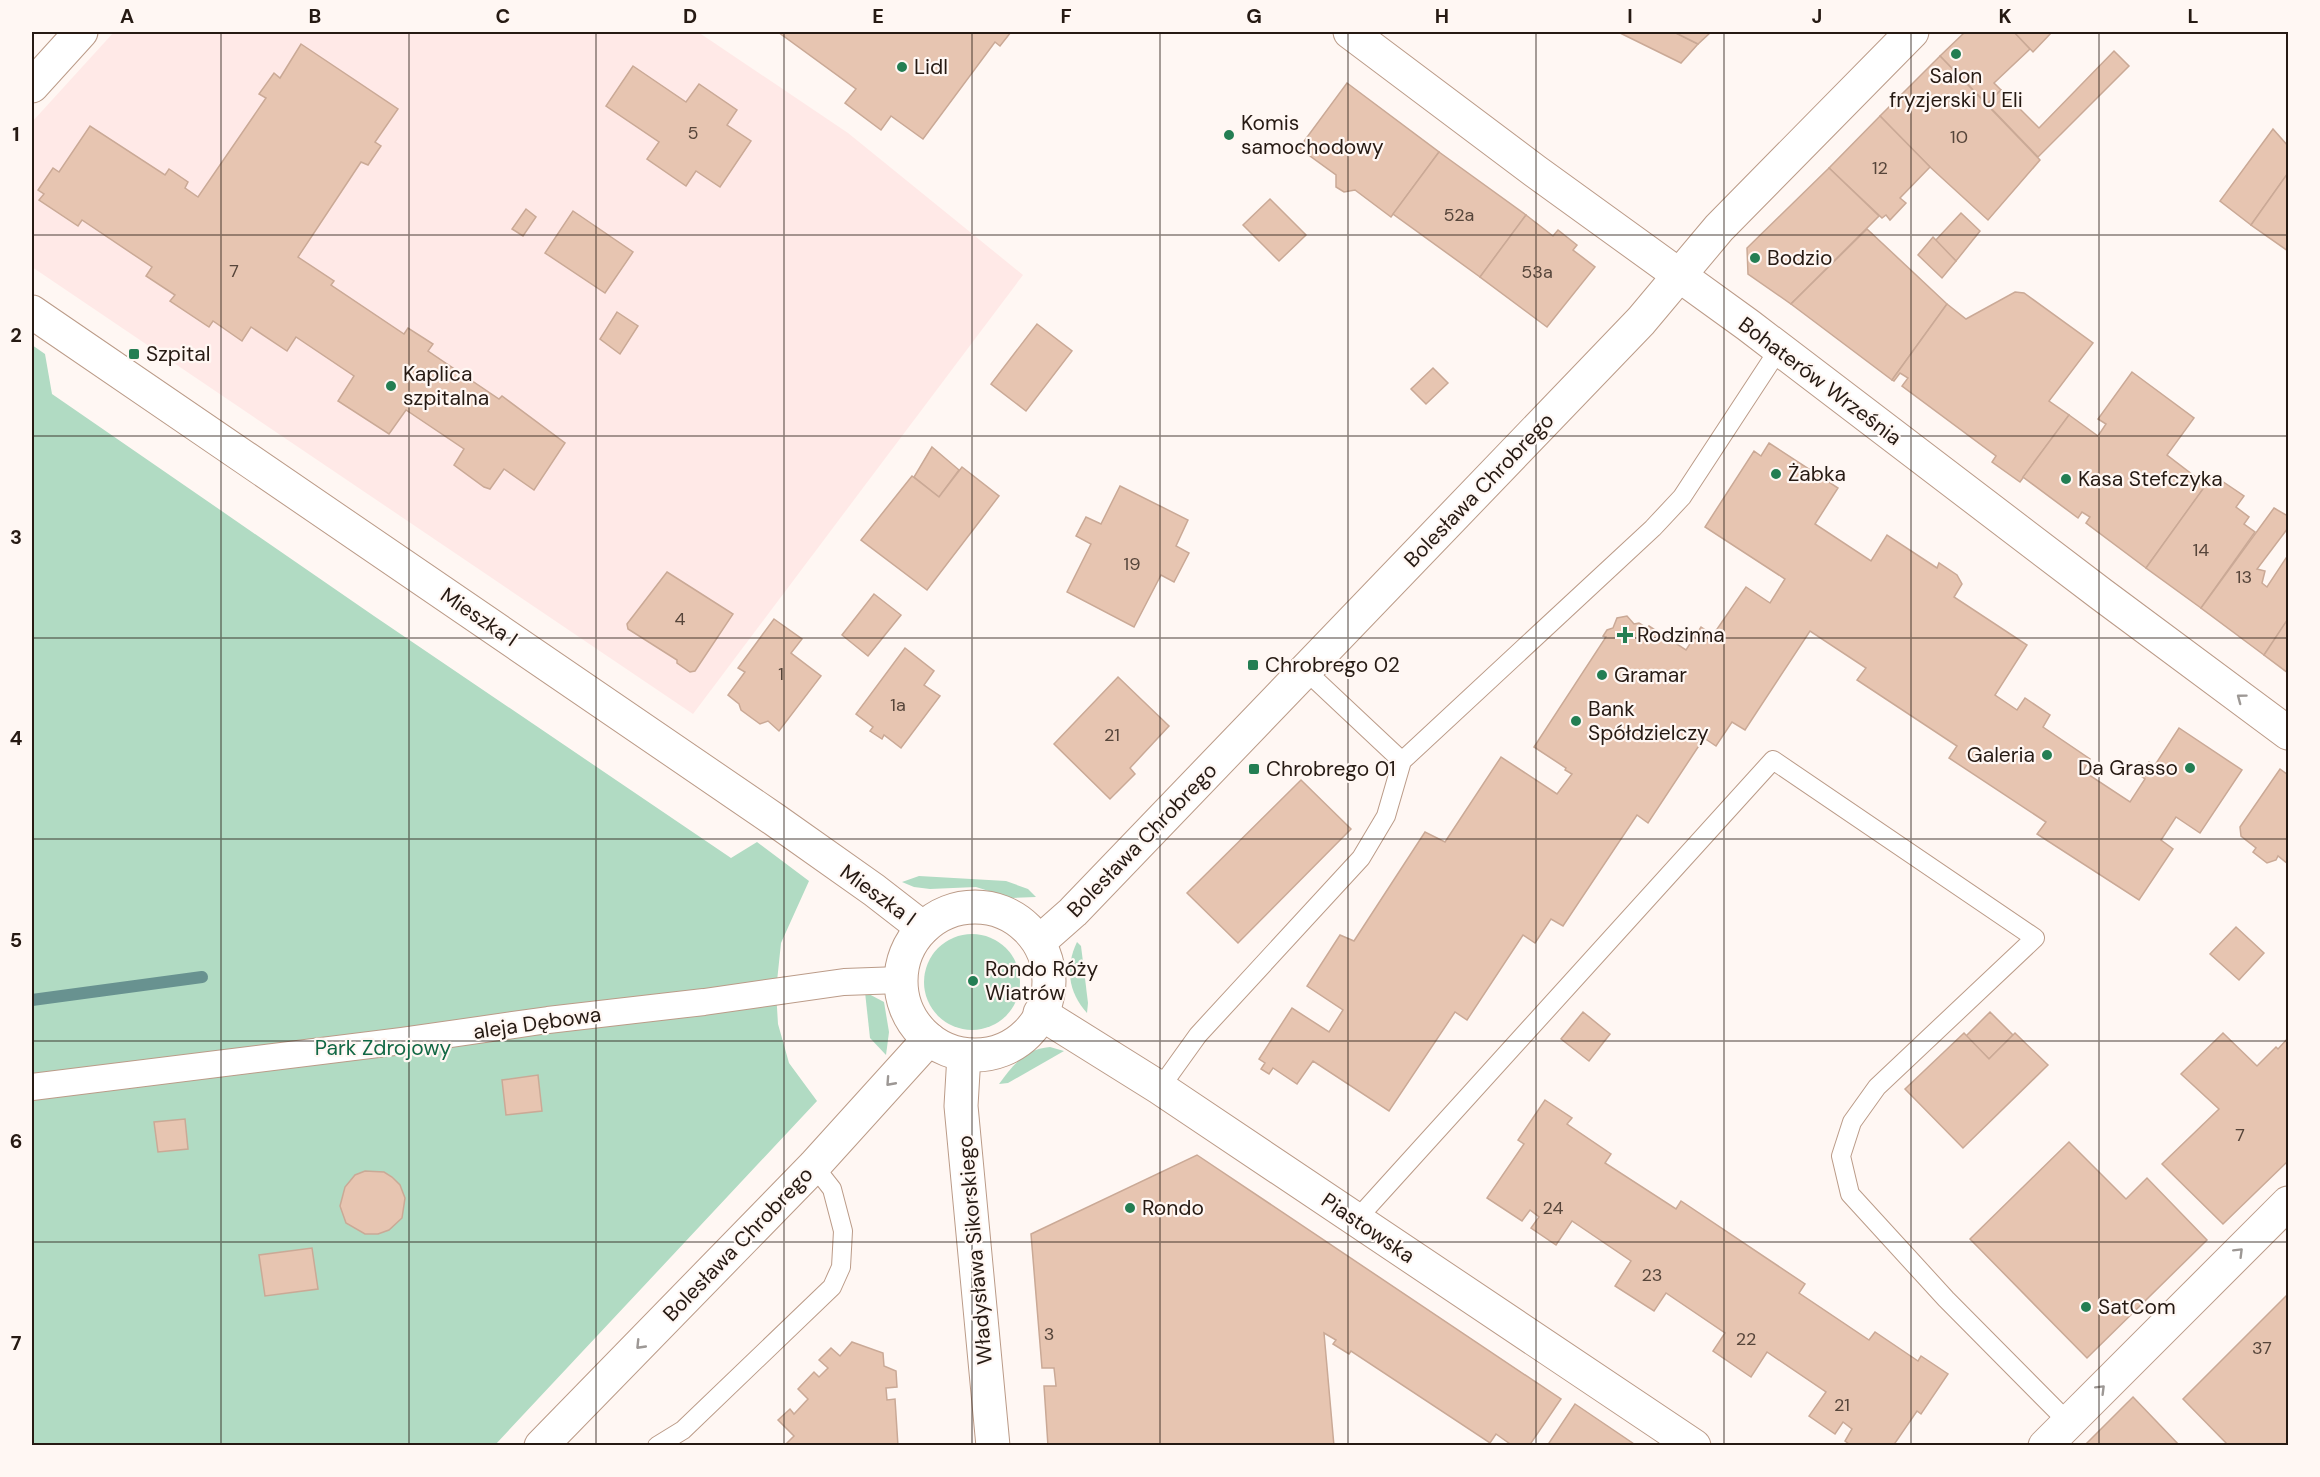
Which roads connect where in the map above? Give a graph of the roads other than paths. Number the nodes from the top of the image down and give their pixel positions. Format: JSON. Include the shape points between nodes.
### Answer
{"nodes":[{"id":1,"x":81,"y":32,"type":"edge"},
{"id":2,"x":1350,"y":32,"type":"edge"},
{"id":3,"x":1912,"y":32,"type":"edge"},
{"id":4,"x":32,"y":86,"type":"edge"},
{"id":5,"x":1680,"y":275,"type":"junction"},
{"id":6,"x":32,"y":312,"type":"edge"},
{"id":7,"x":1779,"y":349,"type":"junction"},
{"id":8,"x":1305,"y":670,"type":"junction"},
{"id":9,"x":2289,"y":733,"type":"edge"},
{"id":10,"x":1402,"y":761,"type":"junction"},
{"id":11,"x":923,"y":928,"type":"junction"},
{"id":12,"x":1039,"y":942,"type":"junction"},
{"id":13,"x":900,"y":980,"type":"junction"},
{"id":14,"x":1040,"y":1013,"type":"junction"},
{"id":15,"x":930,"y":1039,"type":"junction"},
{"id":16,"x":964,"y":1055,"type":"junction"},
{"id":17,"x":32,"y":1087,"type":"edge"},
{"id":18,"x":1160,"y":1088,"type":"junction"},
{"id":19,"x":814,"y":1166,"type":"junction"},
{"id":20,"x":2289,"y":1203,"type":"edge"},
{"id":21,"x":1356,"y":1220,"type":"junction"},
{"id":22,"x":2068,"y":1422,"type":"junction"},
{"id":23,"x":541,"y":1446,"type":"edge"},
{"id":24,"x":657,"y":1446,"type":"edge"},
{"id":25,"x":993,"y":1446,"type":"edge"},
{"id":26,"x":1694,"y":1446,"type":"edge"},
{"id":27,"x":2045,"y":1446,"type":"edge"}],
"edges":[{"from":1,"to":4,"type":"street"},
{"from":2,"to":5,"type":"street","name":"Bohaterów Września"},
{"from":3,"to":5,"type":"street","name":"Bolesława Chrobrego","via":[[1719,228]]},
{"from":5,"to":7,"type":"street","name":"Bohaterów Września"},
{"from":5,"to":8,"type":"street","name":"Bolesława Chrobrego","via":[[1572,394]]},
{"from":6,"to":11,"type":"street","name":"Mieszka I","via":[[775,820]]},
{"from":9,"to":7,"type":"street","name":"Bohaterów Września","one_way":true},
{"from":7,"to":10,"type":"lane","via":[[1682,497]]},
{"from":8,"to":10,"type":"lane"},
{"from":8,"to":12,"type":"street","name":"Bolesława Chrobrego"},
{"from":10,"to":18,"type":"lane","via":[[1386,816],[1361,858],[1198,1035]]},
{"from":11,"to":12,"type":"street","via":[[935,918],[959,909],[991,909],[1015,919]]},
{"from":11,"to":13,"type":"street","via":[[905,955]]},
{"from":12,"to":14,"type":"street","via":[[1048,975],[1047,1000]]},
{"from":13,"to":15,"type":"street","via":[[912,1018]]},
{"from":13,"to":17,"type":"street","name":"aleja Dębowa","via":[[844,982]]},
{"from":14,"to":16,"type":"street","via":[[1036,1023],[1018,1041],[999,1052]]},
{"from":14,"to":18,"type":"street","name":"Piastowska"},
{"from":15,"to":16,"type":"street"},
{"from":15,"to":19,"type":"street","name":"Bolesława Chrobrego","one_way":true},
{"from":16,"to":25,"type":"street","name":"Władysława Sikorskiego","via":[[961,1106]]},
{"from":18,"to":21,"type":"street","name":"Piastowska"},
{"from":19,"to":23,"type":"street","name":"Bolesława Chrobrego","one_way":true},
{"from":19,"to":24,"type":"lane","via":[[832,1189],[843,1231],[841,1267],[832,1287],[683,1431]]},
{"from":22,"to":20,"type":"street","one_way":true},
{"from":21,"to":22,"type":"lane","via":[[1773,760],[2035,938],[1877,1087],[1852,1122],[1841,1156],[1850,1194],[1946,1299]]},
{"from":21,"to":26,"type":"street","name":"Piastowska"},
{"from":22,"to":27,"type":"street"}]}
